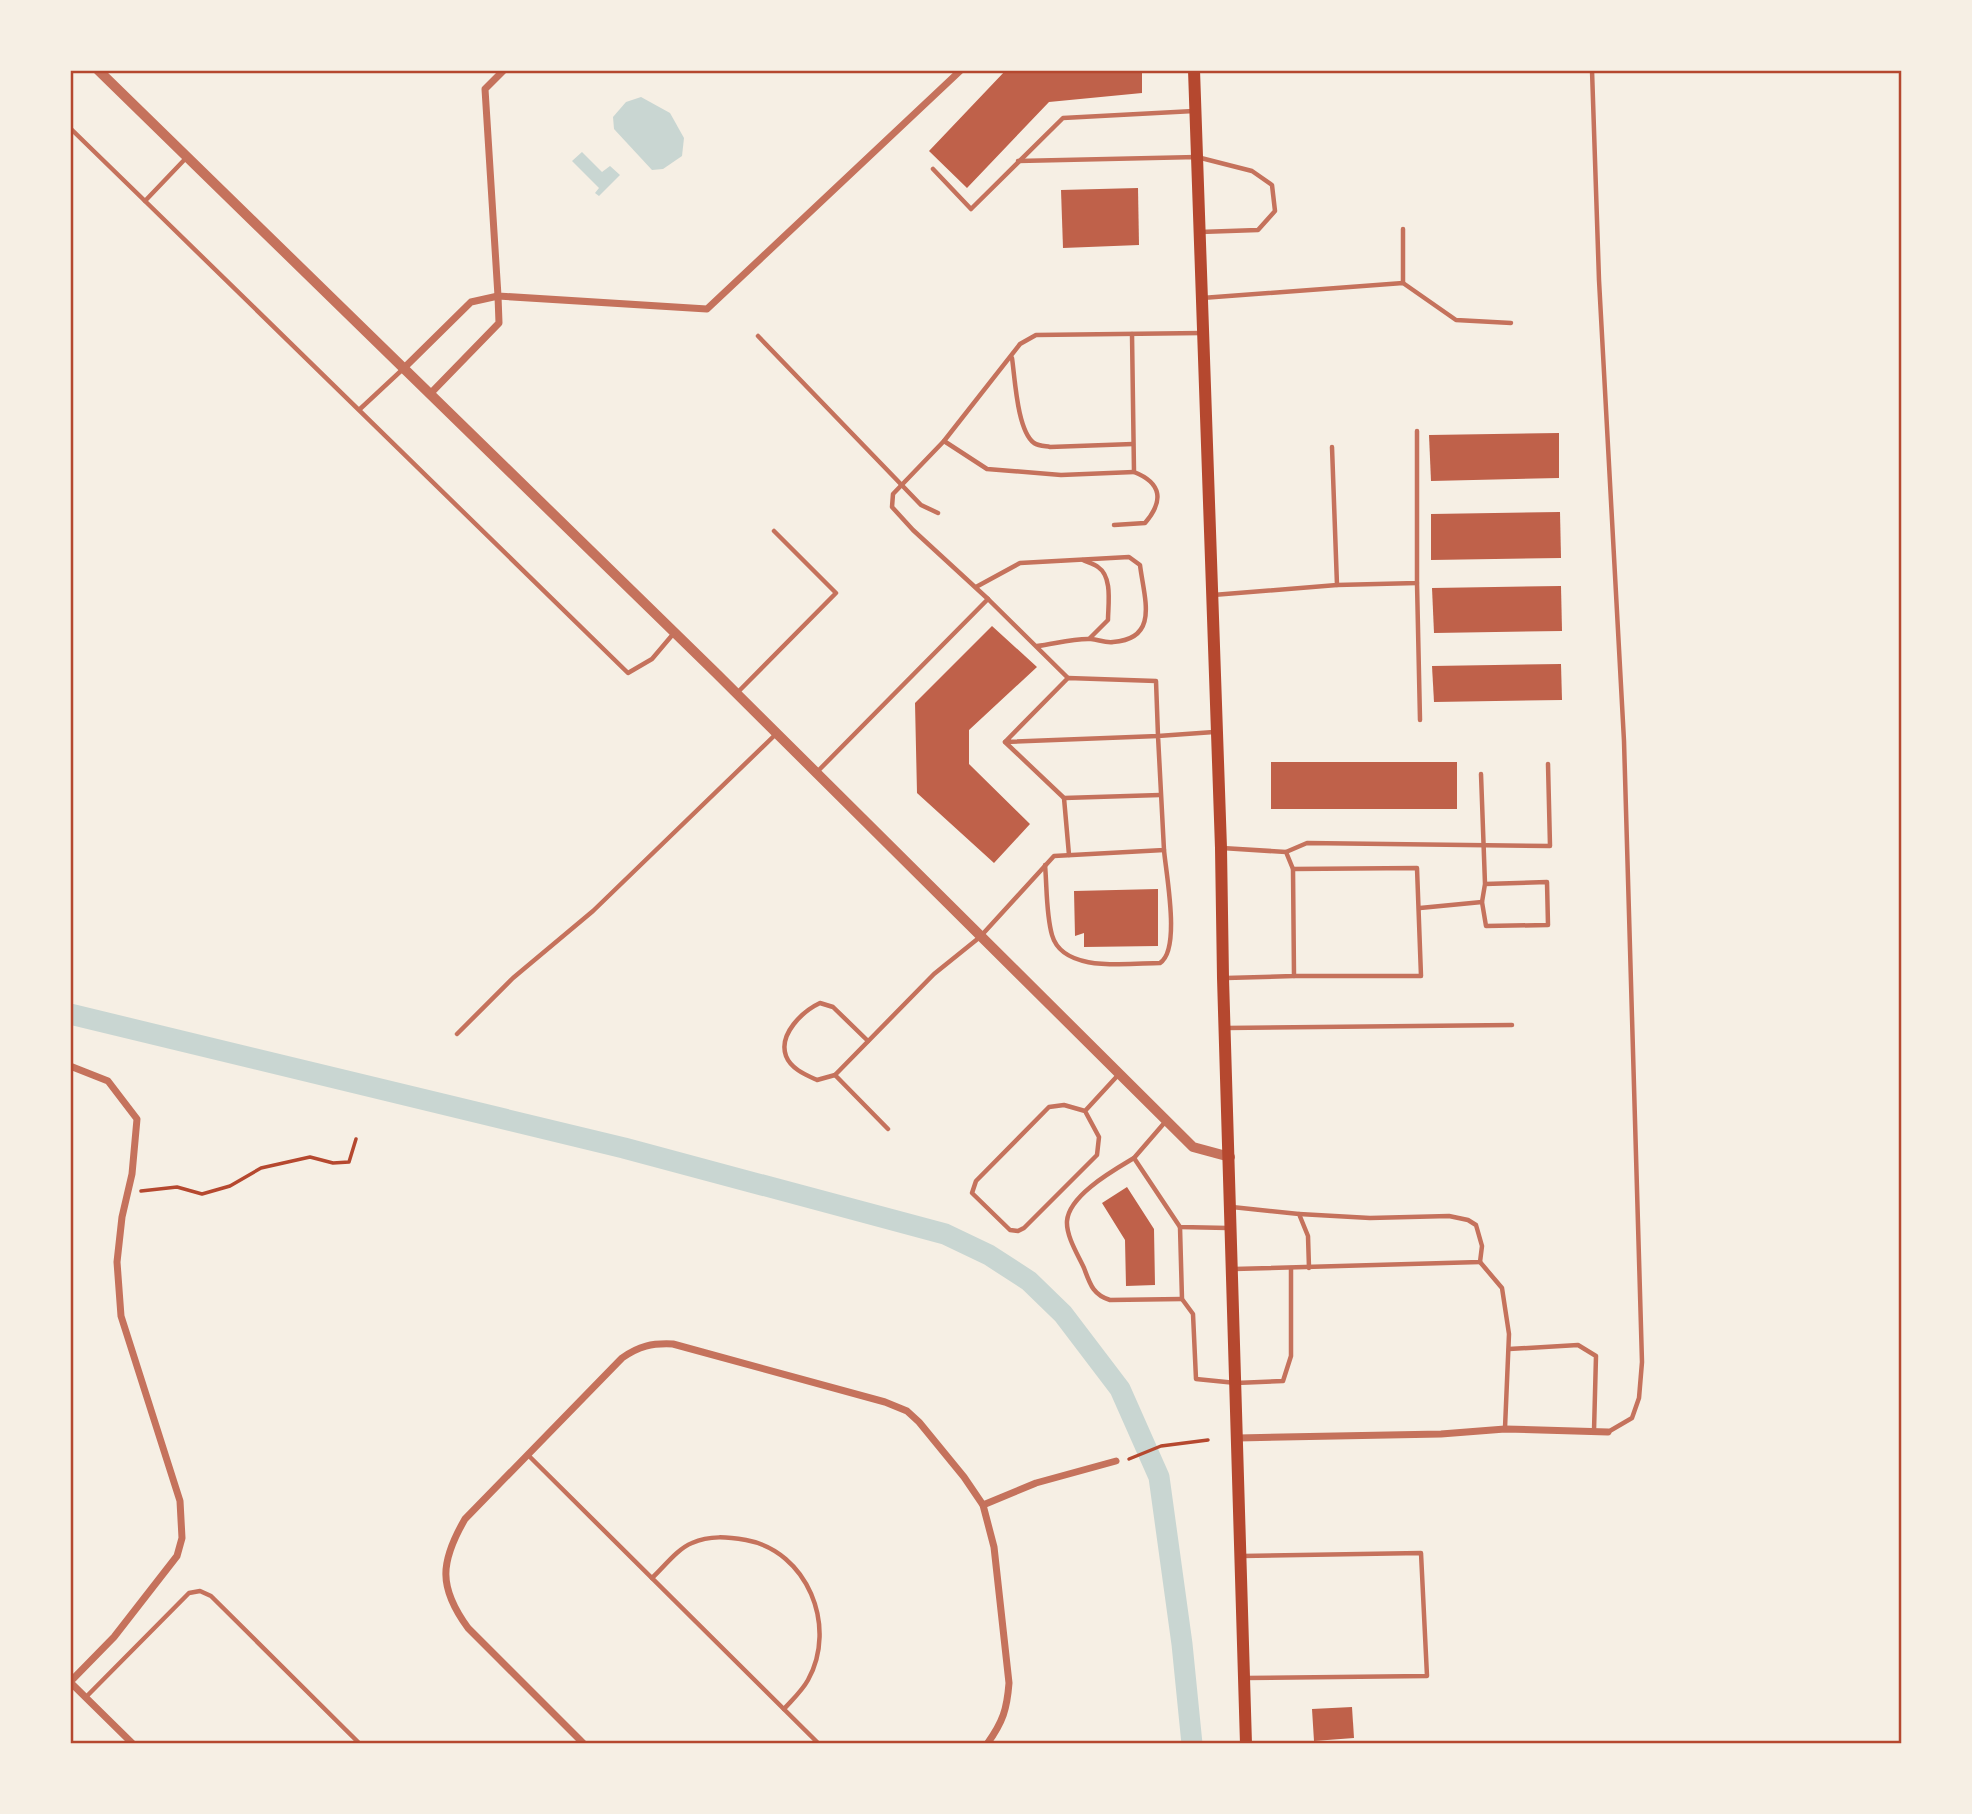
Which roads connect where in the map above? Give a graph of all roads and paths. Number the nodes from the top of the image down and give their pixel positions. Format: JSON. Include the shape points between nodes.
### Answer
{"nodes":[{"id":1,"x":98,"y":70,"type":"edge"},
{"id":2,"x":504,"y":70,"type":"edge"},
{"id":3,"x":961,"y":70,"type":"edge"},
{"id":4,"x":1194,"y":70,"type":"edge"},
{"id":5,"x":1592,"y":70,"type":"edge"},
{"id":6,"x":1195,"y":111,"type":"junction"},
{"id":7,"x":70,"y":128,"type":"edge"},
{"id":8,"x":188,"y":157,"type":"junction"},
{"id":9,"x":1197,"y":157,"type":"junction"},
{"id":10,"x":1018,"y":161,"type":"junction"},
{"id":11,"x":933,"y":169,"type":"dead end"},
{"id":12,"x":145,"y":201,"type":"junction"},
{"id":13,"x":1404,"y":229,"type":"dead end"},
{"id":14,"x":1199,"y":232,"type":"junction"},
{"id":15,"x":1403,"y":283,"type":"junction"},
{"id":16,"x":498,"y":296,"type":"junction"},
{"id":17,"x":1201,"y":298,"type":"junction"},
{"id":18,"x":1511,"y":323,"type":"dead end"},
{"id":19,"x":1203,"y":333,"type":"junction"},
{"id":20,"x":1132,"y":334,"type":"junction"},
{"id":21,"x":758,"y":336,"type":"dead end"},
{"id":22,"x":1012,"y":357,"type":"junction"},
{"id":23,"x":404,"y":368,"type":"junction"},
{"id":24,"x":430,"y":394,"type":"junction"},
{"id":25,"x":360,"y":409,"type":"junction"},
{"id":26,"x":1417,"y":431,"type":"dead end"},
{"id":27,"x":944,"y":441,"type":"junction"},
{"id":28,"x":1133,"y":444,"type":"junction"},
{"id":29,"x":1332,"y":447,"type":"dead end"},
{"id":30,"x":1134,"y":472,"type":"junction"},
{"id":31,"x":902,"y":485,"type":"junction"},
{"id":32,"x":938,"y":513,"type":"dead end"},
{"id":33,"x":1114,"y":525,"type":"dead end"},
{"id":34,"x":774,"y":531,"type":"dead end"},
{"id":35,"x":1078,"y":559,"type":"junction"},
{"id":36,"x":1417,"y":583,"type":"junction"},
{"id":37,"x":1337,"y":585,"type":"junction"},
{"id":38,"x":976,"y":587,"type":"junction"},
{"id":39,"x":1211,"y":595,"type":"junction"},
{"id":40,"x":988,"y":599,"type":"junction"},
{"id":41,"x":674,"y":632,"type":"junction"},
{"id":42,"x":1089,"y":639,"type":"junction"},
{"id":43,"x":1036,"y":646,"type":"junction"},
{"id":44,"x":1068,"y":678,"type":"junction"},
{"id":45,"x":736,"y":694,"type":"junction"},
{"id":46,"x":1420,"y":720,"type":"dead end"},
{"id":47,"x":1216,"y":732,"type":"junction"},
{"id":48,"x":776,"y":733,"type":"junction"},
{"id":49,"x":1158,"y":736,"type":"junction"},
{"id":50,"x":1005,"y":742,"type":"junction"},
{"id":51,"x":1548,"y":764,"type":"dead end"},
{"id":52,"x":816,"y":773,"type":"junction"},
{"id":53,"x":1481,"y":774,"type":"dead end"},
{"id":54,"x":1160,"y":795,"type":"junction"},
{"id":55,"x":1064,"y":798,"type":"junction"},
{"id":56,"x":1484,"y":845,"type":"junction"},
{"id":57,"x":1221,"y":848,"type":"junction"},
{"id":58,"x":1164,"y":850,"type":"junction"},
{"id":59,"x":1286,"y":852,"type":"junction"},
{"id":60,"x":1069,"y":855,"type":"junction"},
{"id":61,"x":1045,"y":864,"type":"junction"},
{"id":62,"x":1293,"y":869,"type":"junction"},
{"id":63,"x":1485,"y":884,"type":"junction"},
{"id":64,"x":1482,"y":902,"type":"junction"},
{"id":65,"x":1420,"y":908,"type":"junction"},
{"id":66,"x":980,"y":937,"type":"junction"},
{"id":67,"x":1294,"y":976,"type":"junction"},
{"id":68,"x":1223,"y":978,"type":"junction"},
{"id":69,"x":1512,"y":1025,"type":"dead end"},
{"id":70,"x":1225,"y":1028,"type":"junction"},
{"id":71,"x":457,"y":1034,"type":"dead end"},
{"id":72,"x":868,"y":1041,"type":"junction"},
{"id":73,"x":70,"y":1066,"type":"edge"},
{"id":74,"x":1120,"y":1072,"type":"junction"},
{"id":75,"x":835,"y":1075,"type":"junction"},
{"id":76,"x":1085,"y":1111,"type":"junction"},
{"id":77,"x":1167,"y":1120,"type":"junction"},
{"id":78,"x":888,"y":1129,"type":"dead end"},
{"id":79,"x":356,"y":1139,"type":"dead end"},
{"id":80,"x":1230,"y":1157,"type":"junction"},
{"id":81,"x":1134,"y":1158,"type":"junction"},
{"id":82,"x":128,"y":1190,"type":"junction"},
{"id":83,"x":1231,"y":1207,"type":"junction"},
{"id":84,"x":1298,"y":1214,"type":"junction"},
{"id":85,"x":1180,"y":1227,"type":"junction"},
{"id":86,"x":1232,"y":1228,"type":"junction"},
{"id":87,"x":1480,"y":1262,"type":"junction"},
{"id":88,"x":1291,"y":1268,"type":"junction"},
{"id":89,"x":1309,"y":1268,"type":"junction"},
{"id":90,"x":1233,"y":1269,"type":"junction"},
{"id":91,"x":1182,"y":1299,"type":"junction"},
{"id":92,"x":1509,"y":1349,"type":"junction"},
{"id":93,"x":1236,"y":1383,"type":"junction"},
{"id":94,"x":1506,"y":1429,"type":"junction"},
{"id":95,"x":1594,"y":1431,"type":"junction"},
{"id":96,"x":1608,"y":1432,"type":"joint"},
{"id":97,"x":1238,"y":1438,"type":"junction"},
{"id":98,"x":1208,"y":1440,"type":"dead end"},
{"id":99,"x":528,"y":1455,"type":"junction"},
{"id":100,"x":1134,"y":1458,"type":"dead end"},
{"id":101,"x":1116,"y":1461,"type":"dead end"},
{"id":102,"x":983,"y":1506,"type":"junction"},
{"id":103,"x":1241,"y":1556,"type":"junction"},
{"id":104,"x":652,"y":1578,"type":"junction"},
{"id":105,"x":1244,"y":1678,"type":"junction"},
{"id":106,"x":70,"y":1682,"type":"edge"},
{"id":107,"x":86,"y":1698,"type":"junction"},
{"id":108,"x":784,"y":1709,"type":"junction"},
{"id":109,"x":133,"y":1744,"type":"edge"},
{"id":110,"x":360,"y":1744,"type":"edge"},
{"id":111,"x":584,"y":1744,"type":"edge"},
{"id":112,"x":819,"y":1744,"type":"edge"},
{"id":113,"x":987,"y":1744,"type":"edge"},
{"id":114,"x":1246,"y":1744,"type":"edge"}],
"edges":[{"from":1,"to":8,"type":"street"},
{"from":2,"to":16,"type":"street","via":[[485,89]]},
{"from":3,"to":16,"type":"street","via":[[707,309]]},
{"from":4,"to":6,"type":"main road"},
{"from":5,"to":96,"type":"lane","via":[[1599,293],[1624,741],[1642,1362],[1632,1418]]},
{"from":6,"to":9,"type":"main road"},
{"from":6,"to":10,"type":"lane","via":[[1063,118]]},
{"from":7,"to":12,"type":"lane"},
{"from":8,"to":12,"type":"lane"},
{"from":8,"to":23,"type":"street"},
{"from":9,"to":10,"type":"lane"},
{"from":9,"to":14,"type":"main road"},
{"from":9,"to":14,"type":"lane","via":[[1252,171],[1272,185],[1275,211],[1258,230]]},
{"from":10,"to":11,"type":"lane","via":[[971,209]]},
{"from":12,"to":25,"type":"lane"},
{"from":13,"to":15,"type":"lane"},
{"from":14,"to":17,"type":"main road"},
{"from":15,"to":17,"type":"lane"},
{"from":15,"to":18,"type":"lane","via":[[1456,320]]},
{"from":16,"to":23,"type":"street","via":[[471,302]]},
{"from":16,"to":24,"type":"street","via":[[499,323]]},
{"from":17,"to":19,"type":"main road"},
{"from":19,"to":20,"type":"lane"},
{"from":19,"to":39,"type":"main road"},
{"from":20,"to":22,"type":"lane","via":[[1035,335],[1020,344]]},
{"from":20,"to":28,"type":"lane"},
{"from":21,"to":31,"type":"lane"},
{"from":22,"to":27,"type":"lane"},
{"from":22,"to":28,"type":"lane","via":[[1020,417],[1037,445]]},
{"from":23,"to":24,"type":"street"},
{"from":23,"to":25,"type":"lane"},
{"from":24,"to":41,"type":"street"},
{"from":25,"to":41,"type":"lane","via":[[628,673],[652,659]]},
{"from":26,"to":36,"type":"lane"},
{"from":27,"to":30,"type":"lane","via":[[987,469],[1061,475]]},
{"from":27,"to":31,"type":"lane"},
{"from":28,"to":30,"type":"lane"},
{"from":29,"to":37,"type":"lane"},
{"from":30,"to":33,"type":"lane","via":[[1147,477],[1157,491],[1156,510],[1145,523]]},
{"from":31,"to":32,"type":"lane","via":[[920,505]]},
{"from":31,"to":38,"type":"lane","via":[[893,494],[892,507]]},
{"from":34,"to":45,"type":"lane","via":[[836,593]]},
{"from":35,"to":38,"type":"lane","via":[[1020,563]]},
{"from":35,"to":42,"type":"lane","via":[[1098,567],[1108,589],[1108,620]]},
{"from":35,"to":42,"type":"lane","via":[[1129,557],[1140,565],[1146,615],[1142,631],[1135,638],[1111,643]]},
{"from":36,"to":37,"type":"lane"},
{"from":36,"to":46,"type":"lane"},
{"from":37,"to":39,"type":"lane"},
{"from":38,"to":40,"type":"lane"},
{"from":39,"to":47,"type":"main road"},
{"from":40,"to":43,"type":"lane"},
{"from":40,"to":52,"type":"lane"},
{"from":41,"to":45,"type":"street"},
{"from":42,"to":43,"type":"lane"},
{"from":43,"to":44,"type":"lane"},
{"from":44,"to":49,"type":"lane","via":[[1156,681]]},
{"from":44,"to":50,"type":"lane"},
{"from":45,"to":48,"type":"street"},
{"from":47,"to":49,"type":"lane"},
{"from":47,"to":57,"type":"main road"},
{"from":48,"to":52,"type":"street"},
{"from":48,"to":71,"type":"lane","via":[[593,911],[513,978]]},
{"from":49,"to":50,"type":"lane"},
{"from":49,"to":54,"type":"lane"},
{"from":50,"to":55,"type":"lane"},
{"from":51,"to":56,"type":"lane","via":[[1550,846]]},
{"from":52,"to":66,"type":"street"},
{"from":53,"to":56,"type":"lane"},
{"from":54,"to":55,"type":"lane"},
{"from":54,"to":58,"type":"lane"},
{"from":55,"to":60,"type":"lane"},
{"from":56,"to":59,"type":"lane","via":[[1307,843]]},
{"from":56,"to":63,"type":"lane"},
{"from":57,"to":59,"type":"lane"},
{"from":57,"to":68,"type":"main road"},
{"from":58,"to":60,"type":"lane"},
{"from":58,"to":61,"type":"lane","via":[[1171,939],[1168,955],[1160,963],[1089,963],[1062,950],[1052,935]]},
{"from":59,"to":62,"type":"lane"},
{"from":60,"to":61,"type":"lane","via":[[1054,856]]},
{"from":61,"to":66,"type":"lane"},
{"from":62,"to":65,"type":"lane","via":[[1417,868]]},
{"from":62,"to":67,"type":"lane"},
{"from":63,"to":64,"type":"lane"},
{"from":63,"to":64,"type":"lane","via":[[1547,882],[1548,925],[1486,926]]},
{"from":64,"to":65,"type":"lane"},
{"from":65,"to":67,"type":"lane","via":[[1421,975]]},
{"from":66,"to":72,"type":"lane","via":[[934,974]]},
{"from":66,"to":74,"type":"street"},
{"from":67,"to":68,"type":"lane"},
{"from":68,"to":70,"type":"main road"},
{"from":69,"to":70,"type":"lane"},
{"from":70,"to":80,"type":"main road"},
{"from":72,"to":75,"type":"lane"},
{"from":72,"to":75,"type":"lane","via":[[833,1007],[820,1003],[790,1028],[786,1058],[799,1072],[817,1080]]},
{"from":73,"to":82,"type":"street","via":[[108,1081],[137,1119]]},
{"from":74,"to":76,"type":"lane"},
{"from":74,"to":77,"type":"street"},
{"from":75,"to":78,"type":"lane"},
{"from":76,"to":76,"type":"lane","via":[[1098,1137],[1097,1155],[1024,1228],[1010,1230],[972,1193],[976,1181],[1049,1107],[1063,1105]]},
{"from":77,"to":80,"type":"street","via":[[1193,1147]]},
{"from":77,"to":81,"type":"lane"},
{"from":79,"to":82,"type":"path","via":[[349,1162],[310,1157],[261,1168],[230,1186],[202,1194],[177,1187]]},
{"from":80,"to":83,"type":"main road"},
{"from":81,"to":85,"type":"lane"},
{"from":81,"to":91,"type":"lane","via":[[1094,1185],[1074,1206],[1067,1223],[1070,1233],[1091,1287],[1100,1297]]},
{"from":82,"to":106,"type":"street","via":[[117,1262],[121,1316],[180,1502],[182,1538],[177,1556],[114,1637]]},
{"from":83,"to":84,"type":"lane"},
{"from":83,"to":86,"type":"main road"},
{"from":84,"to":87,"type":"lane","via":[[1468,1220],[1476,1225],[1482,1246]]},
{"from":84,"to":89,"type":"lane","via":[[1308,1236]]},
{"from":85,"to":86,"type":"lane"},
{"from":85,"to":91,"type":"lane"},
{"from":86,"to":90,"type":"main road"},
{"from":87,"to":89,"type":"lane"},
{"from":87,"to":92,"type":"lane","via":[[1502,1288]]},
{"from":88,"to":89,"type":"lane"},
{"from":88,"to":90,"type":"lane"},
{"from":88,"to":93,"type":"lane","via":[[1291,1356],[1283,1381]]},
{"from":90,"to":93,"type":"main road"},
{"from":91,"to":93,"type":"lane","via":[[1193,1314],[1196,1379]]},
{"from":92,"to":94,"type":"lane"},
{"from":92,"to":95,"type":"lane","via":[[1577,1346],[1596,1356]]},
{"from":93,"to":97,"type":"main road"},
{"from":94,"to":95,"type":"street"},
{"from":94,"to":97,"type":"street"},
{"from":95,"to":96,"type":"street"},
{"from":97,"to":103,"type":"main road"},
{"from":98,"to":100,"type":"path","via":[[1161,1446]]},
{"from":99,"to":102,"type":"street","via":[[635,1348],[653,1343],[673,1345],[907,1411]]},
{"from":99,"to":104,"type":"lane"},
{"from":99,"to":111,"type":"street","via":[[465,1519],[453,1540],[445,1584],[454,1609],[468,1628]]},
{"from":101,"to":102,"type":"street","via":[[1036,1483]]},
{"from":102,"to":113,"type":"street","via":[[994,1547],[1009,1683],[1002,1723]]},
{"from":103,"to":105,"type":"main road"},
{"from":103,"to":105,"type":"lane","via":[[1422,1553],[1427,1675]]},
{"from":104,"to":108,"type":"lane"},
{"from":104,"to":108,"type":"lane","via":[[691,1543],[711,1537],[753,1541],[775,1550],[793,1565],[814,1597],[819,1635],[810,1678]]},
{"from":105,"to":114,"type":"main road"},
{"from":106,"to":107,"type":"street"},
{"from":107,"to":109,"type":"street"},
{"from":107,"to":110,"type":"lane","via":[[189,1593],[200,1591],[211,1596]]},
{"from":108,"to":112,"type":"lane"}]}
